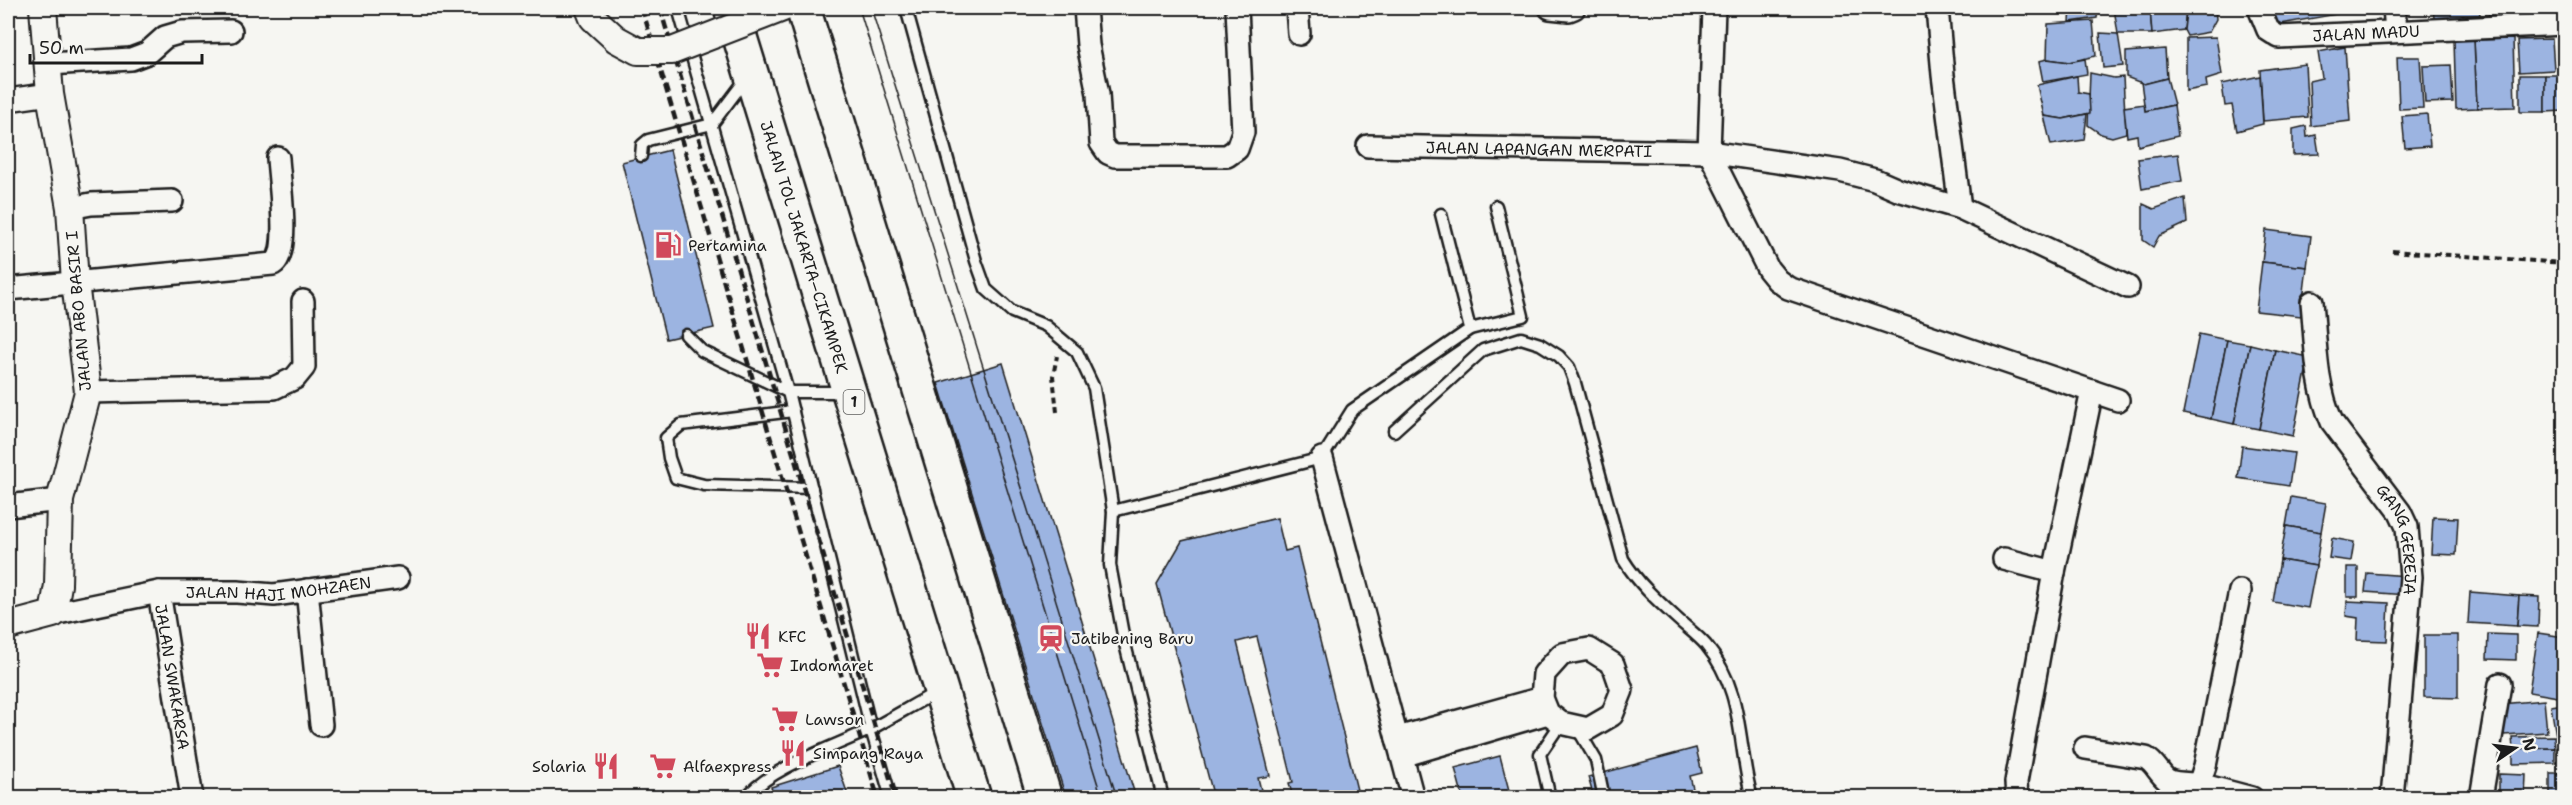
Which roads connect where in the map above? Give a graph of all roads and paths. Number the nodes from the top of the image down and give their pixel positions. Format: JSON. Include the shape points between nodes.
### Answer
{"nodes":[{"id":1,"x":43,"y":8,"type":"edge"},
{"id":2,"x":589,"y":8,"type":"edge"},
{"id":3,"x":678,"y":8,"type":"edge"},
{"id":4,"x":731,"y":8,"type":"edge"},
{"id":5,"x":783,"y":8,"type":"edge"},
{"id":6,"x":803,"y":8,"type":"edge"},
{"id":7,"x":906,"y":8,"type":"edge"},
{"id":8,"x":1085,"y":8,"type":"edge"},
{"id":9,"x":1237,"y":8,"type":"edge"},
{"id":10,"x":1297,"y":8,"type":"edge"},
{"id":11,"x":1550,"y":8,"type":"edge"},
{"id":12,"x":1574,"y":8,"type":"edge"},
{"id":13,"x":1714,"y":8,"type":"edge"},
{"id":14,"x":1937,"y":8,"type":"edge"},
{"id":15,"x":2259,"y":8,"type":"edge"},
{"id":16,"x":2394,"y":8,"type":"edge"},
{"id":17,"x":2565,"y":24,"type":"edge"},
{"id":18,"x":231,"y":31,"type":"dead end"},
{"id":19,"x":2396,"y":31,"type":"junction"},
{"id":20,"x":1299,"y":34,"type":"dead end"},
{"id":21,"x":49,"y":64,"type":"junction"},
{"id":22,"x":751,"y":73,"type":"junction"},
{"id":23,"x":50,"y":94,"type":"junction"},
{"id":24,"x":8,"y":100,"type":"edge"},
{"id":25,"x":712,"y":124,"type":"junction"},
{"id":26,"x":1368,"y":146,"type":"dead end"},
{"id":27,"x":1709,"y":152,"type":"junction"},
{"id":28,"x":641,"y":156,"type":"dead end"},
{"id":29,"x":278,"y":158,"type":"dead end"},
{"id":30,"x":172,"y":201,"type":"dead end"},
{"id":31,"x":1496,"y":206,"type":"dead end"},
{"id":32,"x":70,"y":208,"type":"junction"},
{"id":33,"x":1960,"y":208,"type":"junction"},
{"id":34,"x":1441,"y":214,"type":"dead end"},
{"id":35,"x":2392,"y":251,"type":"dead end"},
{"id":36,"x":2565,"y":263,"type":"edge"},
{"id":37,"x":75,"y":282,"type":"junction"},
{"id":38,"x":2128,"y":287,"type":"dead end"},
{"id":39,"x":8,"y":290,"type":"edge"},
{"id":40,"x":303,"y":301,"type":"dead end"},
{"id":41,"x":2312,"y":302,"type":"dead end"},
{"id":42,"x":1470,"y":329,"type":"junction"},
{"id":43,"x":686,"y":335,"type":"dead end"},
{"id":44,"x":1063,"y":340,"type":"junction"},
{"id":45,"x":2092,"y":391,"type":"junction"},
{"id":46,"x":88,"y":392,"type":"junction"},
{"id":47,"x":788,"y":392,"type":"junction"},
{"id":48,"x":851,"y":392,"type":"junction"},
{"id":49,"x":2118,"y":400,"type":"dead end"},
{"id":50,"x":793,"y":411,"type":"junction"},
{"id":51,"x":1057,"y":412,"type":"dead end"},
{"id":52,"x":1394,"y":431,"type":"dead end"},
{"id":53,"x":1322,"y":458,"type":"junction"},
{"id":54,"x":812,"y":488,"type":"junction"},
{"id":55,"x":60,"y":500,"type":"junction"},
{"id":56,"x":8,"y":506,"type":"edge"},
{"id":57,"x":1113,"y":511,"type":"junction"},
{"id":58,"x":2004,"y":559,"type":"dead end"},
{"id":59,"x":2054,"y":572,"type":"junction"},
{"id":60,"x":398,"y":578,"type":"dead end"},
{"id":61,"x":307,"y":590,"type":"junction"},
{"id":62,"x":2240,"y":591,"type":"dead end"},
{"id":63,"x":159,"y":592,"type":"junction"},
{"id":64,"x":53,"y":614,"type":"junction"},
{"id":65,"x":8,"y":626,"type":"edge"},
{"id":66,"x":2500,"y":684,"type":"dead end"},
{"id":67,"x":942,"y":690,"type":"junction"},
{"id":68,"x":1557,"y":715,"type":"junction"},
{"id":69,"x":321,"y":725,"type":"dead end"},
{"id":70,"x":871,"y":729,"type":"junction"},
{"id":71,"x":1399,"y":747,"type":"junction"},
{"id":72,"x":2085,"y":748,"type":"dead end"},
{"id":73,"x":2199,"y":784,"type":"junction"},
{"id":74,"x":192,"y":798,"type":"edge"},
{"id":75,"x":746,"y":798,"type":"edge"},
{"id":76,"x":891,"y":798,"type":"edge"},
{"id":77,"x":974,"y":798,"type":"edge"},
{"id":78,"x":1045,"y":798,"type":"edge"},
{"id":79,"x":1163,"y":798,"type":"edge"},
{"id":80,"x":1413,"y":798,"type":"edge"},
{"id":81,"x":1550,"y":798,"type":"edge"},
{"id":82,"x":1604,"y":798,"type":"edge"},
{"id":83,"x":1752,"y":798,"type":"edge"},
{"id":84,"x":2016,"y":798,"type":"edge"},
{"id":85,"x":2252,"y":798,"type":"edge"},
{"id":86,"x":2392,"y":798,"type":"edge"},
{"id":87,"x":2481,"y":798,"type":"edge"}],
"edges":[{"from":1,"to":21,"type":"street","name":"JALAN ABO BASIR I"},
{"from":2,"to":5,"type":"street","bridge":true,"via":[[593,18],[616,39],[638,51],[672,51]]},
{"from":3,"to":25,"type":"lane"},
{"from":4,"to":22,"type":"highway","name":"JALAN TOL JAKARTA–CIKAMPEK","number":"1"},
{"from":6,"to":78,"type":"highway"},
{"from":7,"to":44,"type":"lane","via":[[986,289],[1012,312],[1046,326]]},
{"from":8,"to":9,"type":"street","via":[[1101,143],[1115,156],[1227,156],[1237,149],[1243,132]]},
{"from":10,"to":20,"type":"street"},
{"from":11,"to":12,"type":"street"},
{"from":13,"to":27,"type":"street"},
{"from":14,"to":33,"type":"street"},
{"from":15,"to":19,"type":"street","name":"JALAN MADU","via":[[2268,30],[2279,37]]},
{"from":16,"to":19,"type":"street"},
{"from":17,"to":19,"type":"street","name":"JALAN MADU"},
{"from":18,"to":21,"type":"street","via":[[182,32],[165,37],[147,53],[131,59]]},
{"from":21,"to":23,"type":"street","name":"JALAN ABO BASIR I"},
{"from":22,"to":25,"type":"lane"},
{"from":22,"to":48,"type":"highway","name":"JALAN TOL JAKARTA–CIKAMPEK","number":"1"},
{"from":23,"to":24,"type":"street"},
{"from":23,"to":32,"type":"street","name":"JALAN ABO BASIR I"},
{"from":25,"to":28,"type":"lane","via":[[648,140],[642,145]]},
{"from":25,"to":47,"type":"lane"},
{"from":26,"to":27,"type":"street","name":"JALAN LAPANGAN MERPATI"},
{"from":27,"to":33,"type":"street","name":"JALAN LAPANGAN MERPATI","via":[[1840,171]]},
{"from":27,"to":45,"type":"street","via":[[1768,269],[1788,288]]},
{"from":29,"to":37,"type":"street","via":[[283,241],[278,261]]},
{"from":30,"to":32,"type":"street"},
{"from":31,"to":42,"type":"lane","via":[[1523,316]]},
{"from":32,"to":37,"type":"street","name":"JALAN ABO BASIR I"},
{"from":33,"to":38,"type":"street","name":"JALAN LAPANGAN MERPATI"},
{"from":34,"to":42,"type":"lane"},
{"from":35,"to":36,"type":"path"},
{"from":37,"to":39,"type":"street"},
{"from":37,"to":46,"type":"street","name":"JALAN ABO BASIR I"},
{"from":40,"to":46,"type":"street","via":[[304,367],[296,378],[274,388]]},
{"from":41,"to":86,"type":"street","name":"GANG GEREJA","via":[[2325,406],[2332,422],[2400,512],[2407,527],[2411,577]]},
{"from":42,"to":53,"type":"lane","via":[[1352,410]]},
{"from":43,"to":47,"type":"lane","via":[[702,351]]},
{"from":44,"to":51,"type":"path","via":[[1053,376]]},
{"from":44,"to":57,"type":"lane","via":[[1077,352],[1094,388]]},
{"from":45,"to":49,"type":"street"},
{"from":45,"to":59,"type":"street"},
{"from":46,"to":55,"type":"street","name":"JALAN ABO BASIR I"},
{"from":47,"to":48,"type":"lane"},
{"from":47,"to":50,"type":"lane"},
{"from":48,"to":67,"type":"highway","name":"JALAN TOL JAKARTA–CIKAMPEK","number":"1"},
{"from":50,"to":54,"type":"lane"},
{"from":50,"to":54,"type":"lane","via":[[681,425],[666,438],[669,458],[676,478],[704,485]]},
{"from":52,"to":83,"type":"lane","via":[[1483,350],[1521,338],[1559,356],[1575,383],[1623,560],[1648,593],[1706,644],[1718,664],[1739,713]]},
{"from":53,"to":57,"type":"lane"},
{"from":53,"to":71,"type":"street"},
{"from":54,"to":70,"type":"lane"},
{"from":55,"to":56,"type":"street"},
{"from":55,"to":64,"type":"street","name":"JALAN ABO BASIR I","via":[[58,585]]},
{"from":57,"to":79,"type":"lane","via":[[1112,576]]},
{"from":58,"to":59,"type":"street"},
{"from":59,"to":84,"type":"street"},
{"from":60,"to":61,"type":"street","name":"JALAN HAJI MOHZAEN"},
{"from":61,"to":63,"type":"street","name":"JALAN HAJI MOHZAEN","via":[[274,595]]},
{"from":61,"to":69,"type":"street"},
{"from":62,"to":73,"type":"street"},
{"from":63,"to":64,"type":"street","name":"JALAN SWAKARSA"},
{"from":63,"to":74,"type":"street","name":"JALAN SWAKARSA"},
{"from":64,"to":65,"type":"street"},
{"from":66,"to":87,"type":"street"},
{"from":67,"to":70,"type":"lane"},
{"from":67,"to":77,"type":"highway","name":"JALAN TOL JAKARTA–CIKAMPEK","number":"1"},
{"from":68,"to":71,"type":"street"},
{"from":68,"to":81,"type":"lane","via":[[1540,754]]},
{"from":68,"to":82,"type":"lane","via":[[1596,760]]},
{"from":70,"to":75,"type":"lane","via":[[770,777]]},
{"from":70,"to":76,"type":"lane"},
{"from":71,"to":80,"type":"street"},
{"from":72,"to":73,"type":"street","via":[[2146,758],[2166,779]]},
{"from":73,"to":85,"type":"street"}]}
